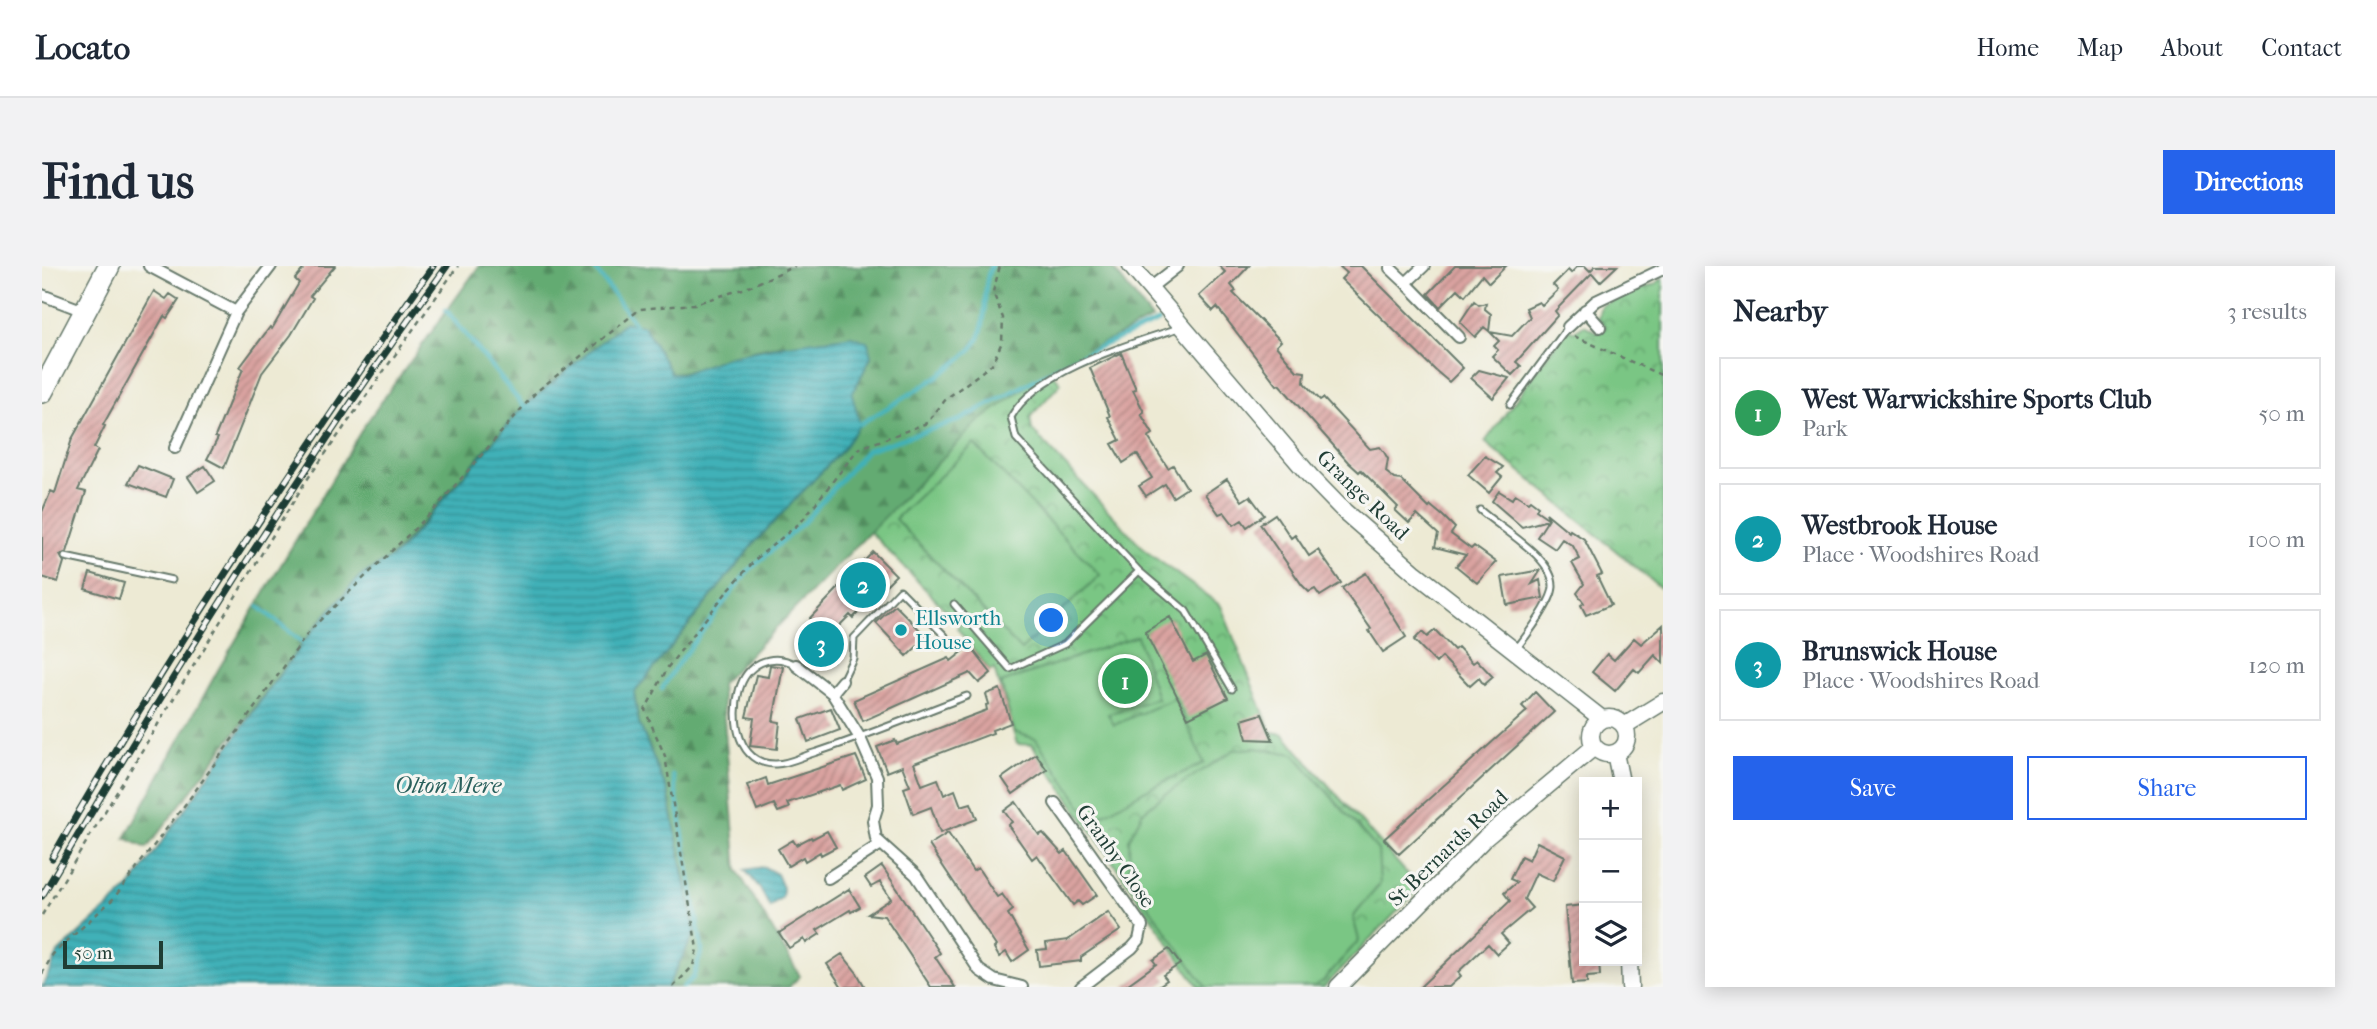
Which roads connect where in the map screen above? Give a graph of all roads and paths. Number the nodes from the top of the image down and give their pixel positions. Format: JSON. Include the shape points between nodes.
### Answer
{"nodes":[{"id":1,"x":109,"y":266,"type":"edge"},
{"id":2,"x":149,"y":266,"type":"edge"},
{"id":3,"x":271,"y":266,"type":"edge"},
{"id":4,"x":457,"y":266,"type":"edge"},
{"id":5,"x":795,"y":266,"type":"edge"},
{"id":6,"x":1000,"y":266,"type":"edge"},
{"id":7,"x":1131,"y":266,"type":"edge"},
{"id":8,"x":1178,"y":266,"type":"edge"},
{"id":9,"x":1424,"y":266,"type":"edge"},
{"id":10,"x":1390,"y":268,"type":"dead end"},
{"id":11,"x":1663,"y":268,"type":"edge"},
{"id":12,"x":1406,"y":283,"type":"junction"},
{"id":13,"x":1150,"y":288,"type":"junction"},
{"id":14,"x":42,"y":295,"type":"edge"},
{"id":15,"x":1585,"y":310,"type":"junction"},
{"id":16,"x":84,"y":311,"type":"junction"},
{"id":17,"x":236,"y":312,"type":"junction"},
{"id":18,"x":1182,"y":327,"type":"junction"},
{"id":19,"x":1568,"y":327,"type":"junction"},
{"id":20,"x":1600,"y":327,"type":"dead end"},
{"id":21,"x":1459,"y":337,"type":"dead end"},
{"id":22,"x":1663,"y":376,"type":"edge"},
{"id":23,"x":42,"y":392,"type":"edge"},
{"id":24,"x":1510,"y":405,"type":"dead end"},
{"id":25,"x":175,"y":448,"type":"dead end"},
{"id":26,"x":1480,"y":510,"type":"dead end"},
{"id":27,"x":65,"y":557,"type":"dead end"},
{"id":28,"x":1139,"y":571,"type":"junction"},
{"id":29,"x":172,"y":580,"type":"dead end"},
{"id":30,"x":954,"y":604,"type":"dead end"},
{"id":31,"x":945,"y":636,"type":"dead end"},
{"id":32,"x":1515,"y":650,"type":"junction"},
{"id":33,"x":796,"y":665,"type":"joint"},
{"id":34,"x":842,"y":681,"type":"joint"},
{"id":35,"x":1232,"y":689,"type":"dead end"},
{"id":36,"x":832,"y":692,"type":"junction"},
{"id":37,"x":967,"y":696,"type":"dead end"},
{"id":38,"x":1663,"y":702,"type":"edge"},
{"id":39,"x":1602,"y":719,"type":"junction"},
{"id":40,"x":1624,"y":726,"type":"junction"},
{"id":41,"x":860,"y":737,"type":"junction"},
{"id":42,"x":1594,"y":747,"type":"junction"},
{"id":43,"x":1615,"y":753,"type":"junction"},
{"id":44,"x":1620,"y":777,"type":"edge"},
{"id":45,"x":1055,"y":803,"type":"dead end"},
{"id":46,"x":881,"y":844,"type":"junction"},
{"id":47,"x":828,"y":878,"type":"dead end"},
{"id":48,"x":42,"y":915,"type":"edge"},
{"id":49,"x":1629,"y":966,"type":"edge"},
{"id":50,"x":42,"y":974,"type":"edge"},
{"id":51,"x":993,"y":983,"type":"edge"},
{"id":52,"x":673,"y":987,"type":"edge"},
{"id":53,"x":1022,"y":987,"type":"edge"},
{"id":54,"x":1081,"y":987,"type":"edge"},
{"id":55,"x":1338,"y":987,"type":"edge"},
{"id":56,"x":1630,"y":987,"type":"edge"}],
"edges":[{"from":1,"to":16,"type":"highway"},
{"from":2,"to":17,"type":"street"},
{"from":3,"to":17,"type":"street"},
{"from":4,"to":48,"type":"path","via":[[304,484]]},
{"from":5,"to":50,"type":"path","via":[[694,304],[640,309],[528,400],[433,511],[311,629],[138,867],[113,899],[53,954]]},
{"from":6,"to":52,"type":"path","via":[[993,292],[1003,318],[1002,342],[992,364],[946,399],[927,423],[858,449],[801,522],[757,558],[729,589],[668,667],[649,700],[645,710],[665,756],[697,949],[693,966]]},
{"from":7,"to":13,"type":"street","name":"Grange Road"},
{"from":8,"to":13,"type":"street"},
{"from":9,"to":12,"type":"street"},
{"from":10,"to":12,"type":"street"},
{"from":11,"to":15,"type":"street"},
{"from":12,"to":21,"type":"street"},
{"from":13,"to":18,"type":"street","name":"Grange Road"},
{"from":14,"to":16,"type":"street"},
{"from":15,"to":19,"type":"street"},
{"from":15,"to":20,"type":"street"},
{"from":16,"to":23,"type":"highway"},
{"from":17,"to":25,"type":"street"},
{"from":18,"to":28,"type":"lane","via":[[1118,347],[1032,389],[1011,416],[1016,438]]},
{"from":18,"to":32,"type":"street","name":"Grange Road","via":[[1345,512]]},
{"from":19,"to":22,"type":"path","via":[[1575,339]]},
{"from":19,"to":24,"type":"lane"},
{"from":26,"to":32,"type":"lane","via":[[1538,556],[1552,582],[1553,589],[1534,626]]},
{"from":27,"to":29,"type":"lane"},
{"from":28,"to":30,"type":"lane","via":[[1065,644],[1010,669]]},
{"from":28,"to":35,"type":"lane","via":[[1186,611]]},
{"from":31,"to":34,"type":"lane","via":[[900,590],[853,638],[853,658]]},
{"from":32,"to":39,"type":"street","name":"Grange Road"},
{"from":33,"to":36,"type":"street"},
{"from":33,"to":41,"type":"lane","via":[[777,658],[764,660],[746,674],[739,689],[736,723],[744,749],[776,765]]},
{"from":34,"to":36,"type":"street"},
{"from":36,"to":41,"type":"street"},
{"from":37,"to":41,"type":"lane"},
{"from":38,"to":40,"type":"street"},
{"from":39,"to":40,"type":"street","via":[[1618,720]]},
{"from":39,"to":42,"type":"street","via":[[1591,729]]},
{"from":40,"to":43,"type":"street","via":[[1625,744]]},
{"from":41,"to":46,"type":"street","via":[[877,777],[873,833]]},
{"from":42,"to":43,"type":"street","via":[[1604,754]]},
{"from":42,"to":55,"type":"street","name":"St Bernards Road","via":[[1485,838]]},
{"from":43,"to":44,"type":"street"},
{"from":45,"to":54,"type":"street","name":"Granby Close","via":[[1142,926],[1132,948]]},
{"from":46,"to":47,"type":"street"},
{"from":46,"to":51,"type":"street","via":[[916,875],[968,957]]},
{"from":49,"to":56,"type":"street"},
{"from":51,"to":53,"type":"street"}]}
